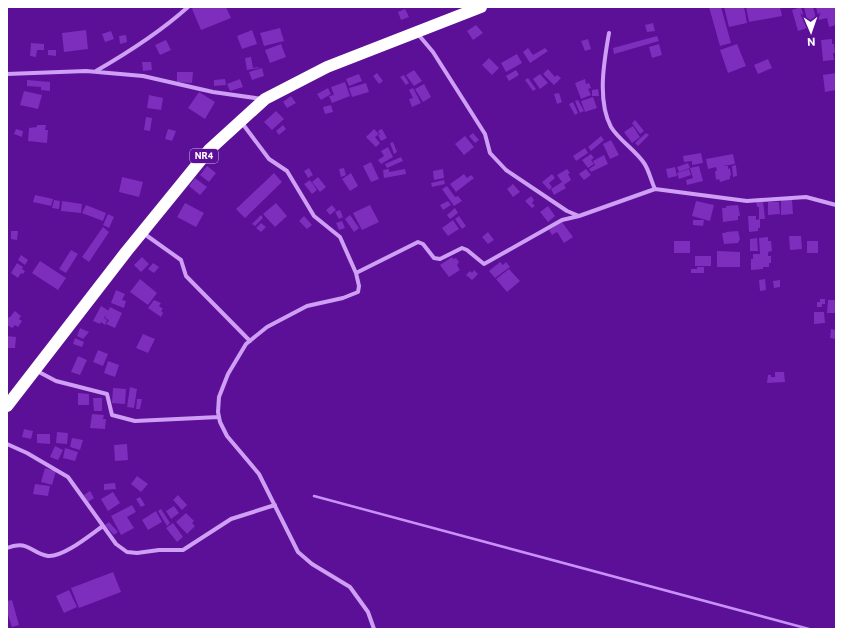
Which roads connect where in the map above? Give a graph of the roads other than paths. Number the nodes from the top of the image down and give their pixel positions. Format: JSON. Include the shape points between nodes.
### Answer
{"nodes":[{"id":1,"x":188,"y":7,"type":"edge"},
{"id":2,"x":476,"y":8,"type":"edge"},
{"id":3,"x":417,"y":33,"type":"junction"},
{"id":4,"x":609,"y":33,"type":"dead end"},
{"id":5,"x":96,"y":72,"type":"junction"},
{"id":6,"x":7,"y":74,"type":"edge"},
{"id":7,"x":265,"y":99,"type":"junction"},
{"id":8,"x":240,"y":121,"type":"junction"},
{"id":9,"x":654,"y":189,"type":"junction"},
{"id":10,"x":836,"y":205,"type":"edge"},
{"id":11,"x":579,"y":216,"type":"junction"},
{"id":12,"x":142,"y":232,"type":"junction"},
{"id":13,"x":356,"y":273,"type":"junction"},
{"id":14,"x":250,"y":341,"type":"junction"},
{"id":15,"x":35,"y":370,"type":"junction"},
{"id":16,"x":7,"y":406,"type":"edge"},
{"id":17,"x":219,"y":417,"type":"junction"},
{"id":18,"x":7,"y":444,"type":"edge"},
{"id":19,"x":275,"y":505,"type":"junction"},
{"id":20,"x":102,"y":526,"type":"junction"},
{"id":21,"x":7,"y":548,"type":"edge"},
{"id":22,"x":374,"y":629,"type":"edge"}],
"edges":[{"from":1,"to":5,"type":"street","via":[[169,25]]},
{"from":2,"to":3,"type":"highway","number":"NR4"},
{"from":3,"to":7,"type":"highway","number":"NR4","via":[[327,68]]},
{"from":3,"to":11,"type":"street","via":[[433,52],[485,134],[490,154],[506,170],[567,211]]},
{"from":4,"to":9,"type":"street","via":[[604,84],[606,115],[612,128],[645,164]]},
{"from":5,"to":6,"type":"street"},
{"from":5,"to":7,"type":"street","via":[[143,76],[213,92]]},
{"from":7,"to":8,"type":"highway","number":"NR4"},
{"from":8,"to":12,"type":"highway","number":"NR4","via":[[209,150]]},
{"from":8,"to":13,"type":"street","via":[[269,159],[287,171],[314,216],[340,237]]},
{"from":9,"to":10,"type":"street","via":[[747,201],[806,197]]},
{"from":9,"to":11,"type":"street"},
{"from":11,"to":13,"type":"street","via":[[562,220],[484,264],[462,248],[440,259],[434,258],[423,244],[418,242]]},
{"from":12,"to":14,"type":"street","via":[[181,260],[186,276]]},
{"from":12,"to":15,"type":"highway","number":"NR4"},
{"from":13,"to":14,"type":"street","via":[[358,292],[307,306],[267,327]]},
{"from":14,"to":17,"type":"street","via":[[228,374],[219,397]]},
{"from":15,"to":16,"type":"highway","number":"NR4"},
{"from":15,"to":17,"type":"street","via":[[56,381],[107,394],[112,415],[135,421]]},
{"from":17,"to":19,"type":"street","via":[[227,436],[259,474]]},
{"from":18,"to":20,"type":"street","via":[[68,477]]},
{"from":19,"to":20,"type":"street","via":[[231,518],[183,550],[127,552],[116,544]]},
{"from":19,"to":22,"type":"street","via":[[298,552],[312,564],[350,587],[368,612]]},
{"from":20,"to":21,"type":"street","via":[[57,555],[47,556],[22,544]]}]}
